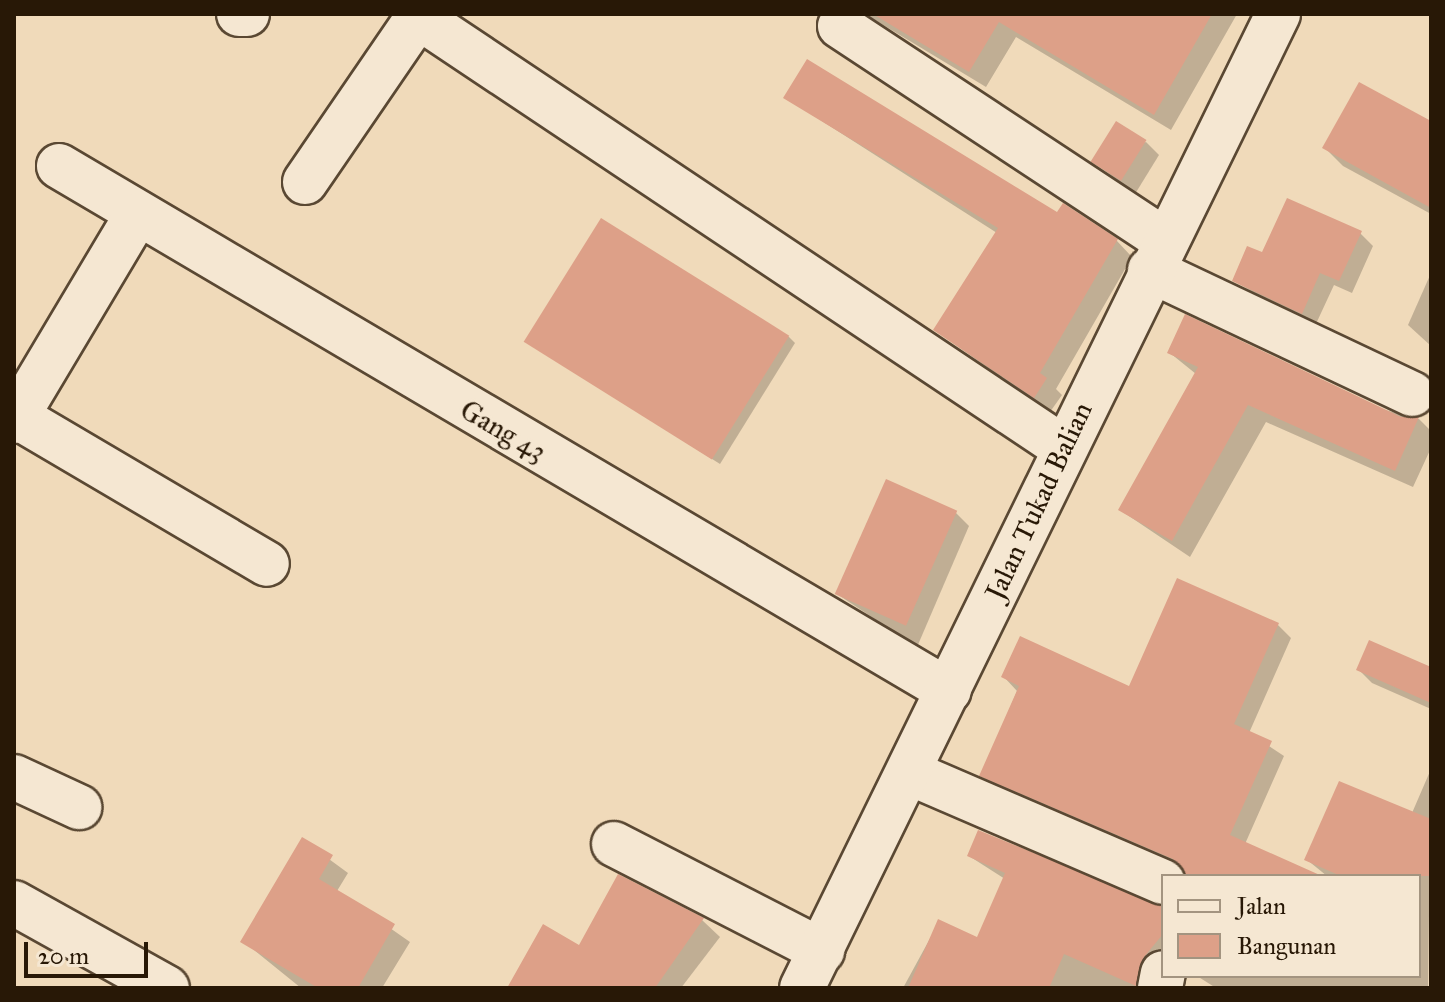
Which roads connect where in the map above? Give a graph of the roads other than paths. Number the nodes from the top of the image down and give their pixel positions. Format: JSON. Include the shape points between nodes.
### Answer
{"nodes":[{"id":1,"x":239,"y":14,"type":"edge"},
{"id":2,"x":247,"y":14,"type":"edge"},
{"id":3,"x":1278,"y":14,"type":"edge"},
{"id":4,"x":416,"y":16,"type":"edge"},
{"id":5,"x":840,"y":26,"type":"dead end"},
{"id":6,"x":59,"y":166,"type":"dead end"},
{"id":7,"x":305,"y":182,"type":"dead end"},
{"id":8,"x":136,"y":216,"type":"junction"},
{"id":9,"x":1157,"y":255,"type":"junction"},
{"id":10,"x":1412,"y":394,"type":"dead end"},
{"id":11,"x":15,"y":419,"type":"edge"},
{"id":12,"x":1064,"y":448,"type":"junction"},
{"id":13,"x":267,"y":564,"type":"dead end"},
{"id":14,"x":949,"y":691,"type":"junction"},
{"id":15,"x":910,"y":773,"type":"junction"},
{"id":16,"x":14,"y":777,"type":"edge"},
{"id":17,"x":79,"y":807,"type":"dead end"},
{"id":18,"x":614,"y":844,"type":"dead end"},
{"id":19,"x":1161,"y":881,"type":"edge"},
{"id":20,"x":14,"y":903,"type":"edge"},
{"id":21,"x":812,"y":970,"type":"edge"},
{"id":22,"x":167,"y":988,"type":"edge"}],
"edges":[{"from":1,"to":2,"type":"street"},
{"from":3,"to":9,"type":"street","name":"Jalan Tukad Balian"},
{"from":4,"to":7,"type":"street"},
{"from":4,"to":12,"type":"street"},
{"from":5,"to":9,"type":"street"},
{"from":6,"to":8,"type":"street","name":"Gang 43"},
{"from":8,"to":11,"type":"street"},
{"from":8,"to":14,"type":"street","name":"Gang 43"},
{"from":9,"to":10,"type":"street"},
{"from":9,"to":12,"type":"street","name":"Jalan Tukad Balian"},
{"from":11,"to":13,"type":"street"},
{"from":12,"to":14,"type":"street","name":"Jalan Tukad Balian"},
{"from":14,"to":15,"type":"street","name":"Jalan Tukad Balian"},
{"from":15,"to":19,"type":"street"},
{"from":15,"to":21,"type":"street","name":"Jalan Tukad Balian"},
{"from":16,"to":17,"type":"street"},
{"from":18,"to":21,"type":"street"},
{"from":20,"to":22,"type":"street"}]}
